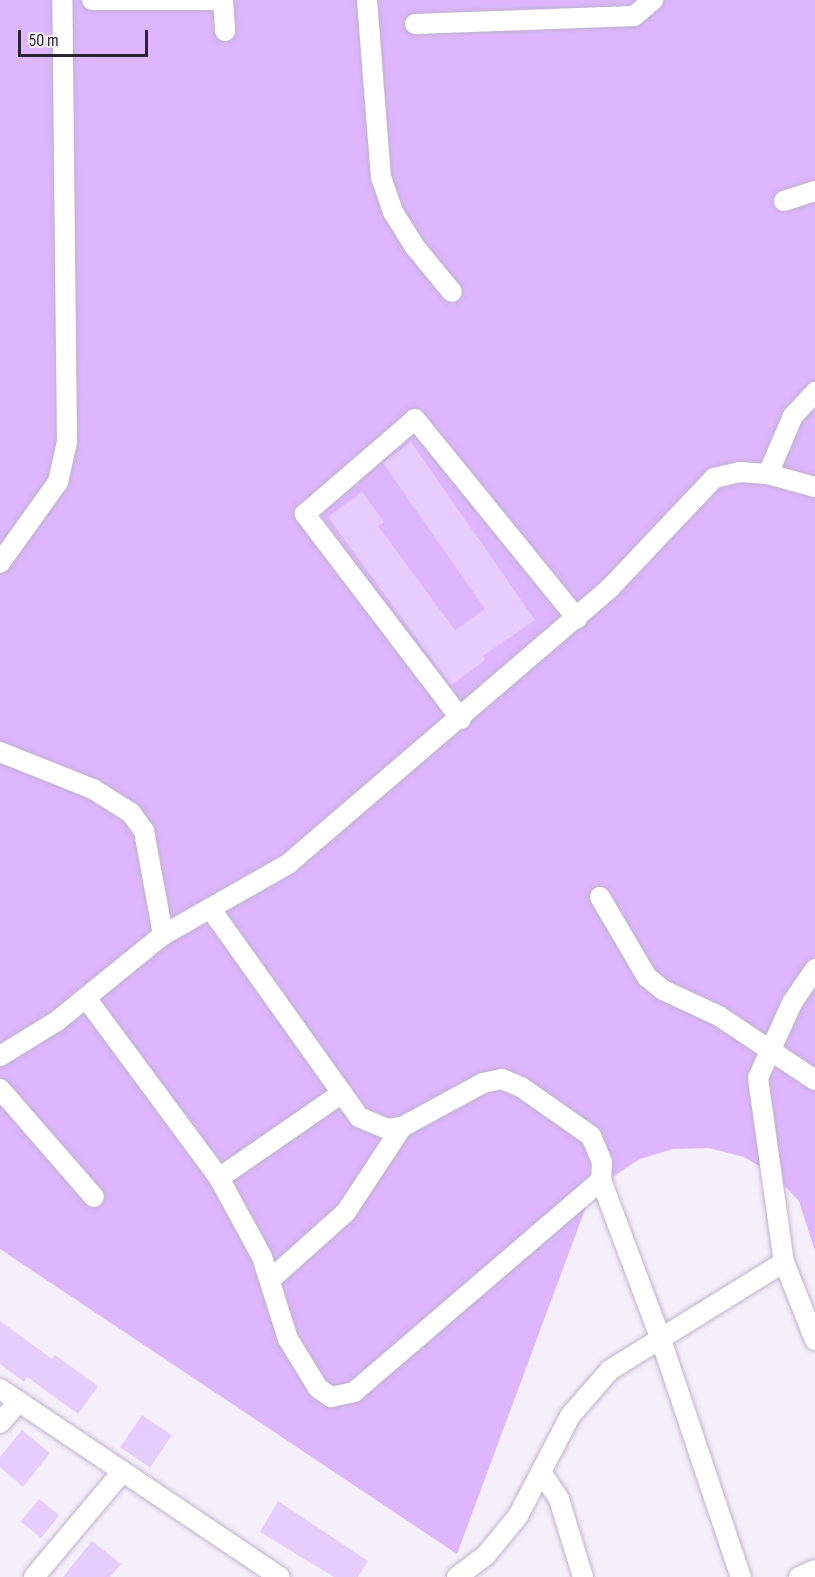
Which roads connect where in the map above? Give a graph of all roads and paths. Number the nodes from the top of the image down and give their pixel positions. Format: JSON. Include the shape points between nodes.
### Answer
{"nodes":[{"id":1,"x":62,"y":0,"type":"edge"},
{"id":2,"x":92,"y":0,"type":"edge"},
{"id":3,"x":217,"y":0,"type":"edge"},
{"id":4,"x":224,"y":0,"type":"edge"},
{"id":5,"x":367,"y":0,"type":"edge"},
{"id":6,"x":653,"y":0,"type":"edge"},
{"id":7,"x":415,"y":24,"type":"dead end"},
{"id":8,"x":225,"y":31,"type":"dead end"},
{"id":9,"x":815,"y":191,"type":"edge"},
{"id":10,"x":784,"y":201,"type":"dead end"},
{"id":11,"x":452,"y":292,"type":"dead end"},
{"id":12,"x":815,"y":392,"type":"edge"},
{"id":13,"x":768,"y":474,"type":"junction"},
{"id":14,"x":815,"y":487,"type":"edge"},
{"id":15,"x":0,"y":563,"type":"edge"},
{"id":16,"x":577,"y":618,"type":"junction"},
{"id":17,"x":461,"y":719,"type":"junction"},
{"id":18,"x":0,"y":752,"type":"edge"},
{"id":19,"x":600,"y":897,"type":"dead end"},
{"id":20,"x":210,"y":908,"type":"junction"},
{"id":21,"x":164,"y":935,"type":"junction"},
{"id":22,"x":815,"y":969,"type":"edge"},
{"id":23,"x":86,"y":998,"type":"junction"},
{"id":24,"x":769,"y":1050,"type":"junction"},
{"id":25,"x":0,"y":1056,"type":"edge"},
{"id":26,"x":815,"y":1080,"type":"edge"},
{"id":27,"x":0,"y":1089,"type":"edge"},
{"id":28,"x":342,"y":1093,"type":"junction"},
{"id":29,"x":402,"y":1127,"type":"junction"},
{"id":30,"x":219,"y":1178,"type":"junction"},
{"id":31,"x":601,"y":1180,"type":"junction"},
{"id":32,"x":94,"y":1197,"type":"dead end"},
{"id":33,"x":784,"y":1262,"type":"junction"},
{"id":34,"x":270,"y":1280,"type":"junction"},
{"id":35,"x":660,"y":1337,"type":"junction"},
{"id":36,"x":815,"y":1340,"type":"edge"},
{"id":37,"x":0,"y":1389,"type":"edge"},
{"id":38,"x":18,"y":1402,"type":"junction"},
{"id":39,"x":0,"y":1423,"type":"edge"},
{"id":40,"x":123,"y":1471,"type":"junction"},
{"id":41,"x":541,"y":1472,"type":"junction"},
{"id":42,"x":815,"y":1570,"type":"edge"},
{"id":43,"x":34,"y":1577,"type":"edge"},
{"id":44,"x":280,"y":1577,"type":"edge"},
{"id":45,"x":457,"y":1577,"type":"edge"},
{"id":46,"x":582,"y":1577,"type":"edge"},
{"id":47,"x":741,"y":1577,"type":"edge"},
{"id":48,"x":800,"y":1577,"type":"edge"}],
"edges":[{"from":1,"to":15,"type":"street","via":[[67,442],[58,482]]},
{"from":2,"to":3,"type":"street"},
{"from":4,"to":8,"type":"street"},
{"from":5,"to":11,"type":"street","via":[[381,177],[393,212],[415,247]]},
{"from":6,"to":7,"type":"street","via":[[634,16]]},
{"from":9,"to":10,"type":"street"},
{"from":12,"to":13,"type":"street","via":[[793,416]]},
{"from":13,"to":14,"type":"street"},
{"from":13,"to":16,"type":"street","via":[[741,472],[714,478]]},
{"from":16,"to":17,"type":"street"},
{"from":16,"to":17,"type":"street","via":[[415,419],[305,514]]},
{"from":17,"to":20,"type":"street","via":[[288,864]]},
{"from":18,"to":21,"type":"street","via":[[93,789],[131,813],[144,831]]},
{"from":19,"to":24,"type":"street","via":[[647,977]]},
{"from":20,"to":21,"type":"street"},
{"from":20,"to":28,"type":"street"},
{"from":21,"to":23,"type":"street"},
{"from":22,"to":24,"type":"street","via":[[792,1003]]},
{"from":23,"to":25,"type":"street"},
{"from":23,"to":30,"type":"street"},
{"from":24,"to":26,"type":"street"},
{"from":24,"to":33,"type":"street","via":[[758,1078]]},
{"from":27,"to":32,"type":"street"},
{"from":28,"to":29,"type":"street","via":[[359,1118],[372,1125]]},
{"from":28,"to":30,"type":"street"},
{"from":29,"to":31,"type":"street","via":[[483,1083],[512,1082],[591,1136],[602,1162]]},
{"from":29,"to":34,"type":"street","via":[[346,1212]]},
{"from":30,"to":34,"type":"street","via":[[262,1257]]},
{"from":31,"to":34,"type":"street","via":[[428,1332],[347,1396],[331,1397],[318,1388],[288,1339]]},
{"from":31,"to":35,"type":"street"},
{"from":33,"to":35,"type":"street"},
{"from":33,"to":36,"type":"street"},
{"from":35,"to":41,"type":"street","via":[[610,1370],[570,1416]]},
{"from":35,"to":47,"type":"street"},
{"from":37,"to":38,"type":"street"},
{"from":38,"to":39,"type":"street"},
{"from":38,"to":40,"type":"street"},
{"from":40,"to":43,"type":"street"},
{"from":40,"to":44,"type":"street"},
{"from":41,"to":45,"type":"street","via":[[518,1516],[486,1555]]},
{"from":41,"to":46,"type":"street","via":[[559,1499]]},
{"from":42,"to":48,"type":"street"}]}
